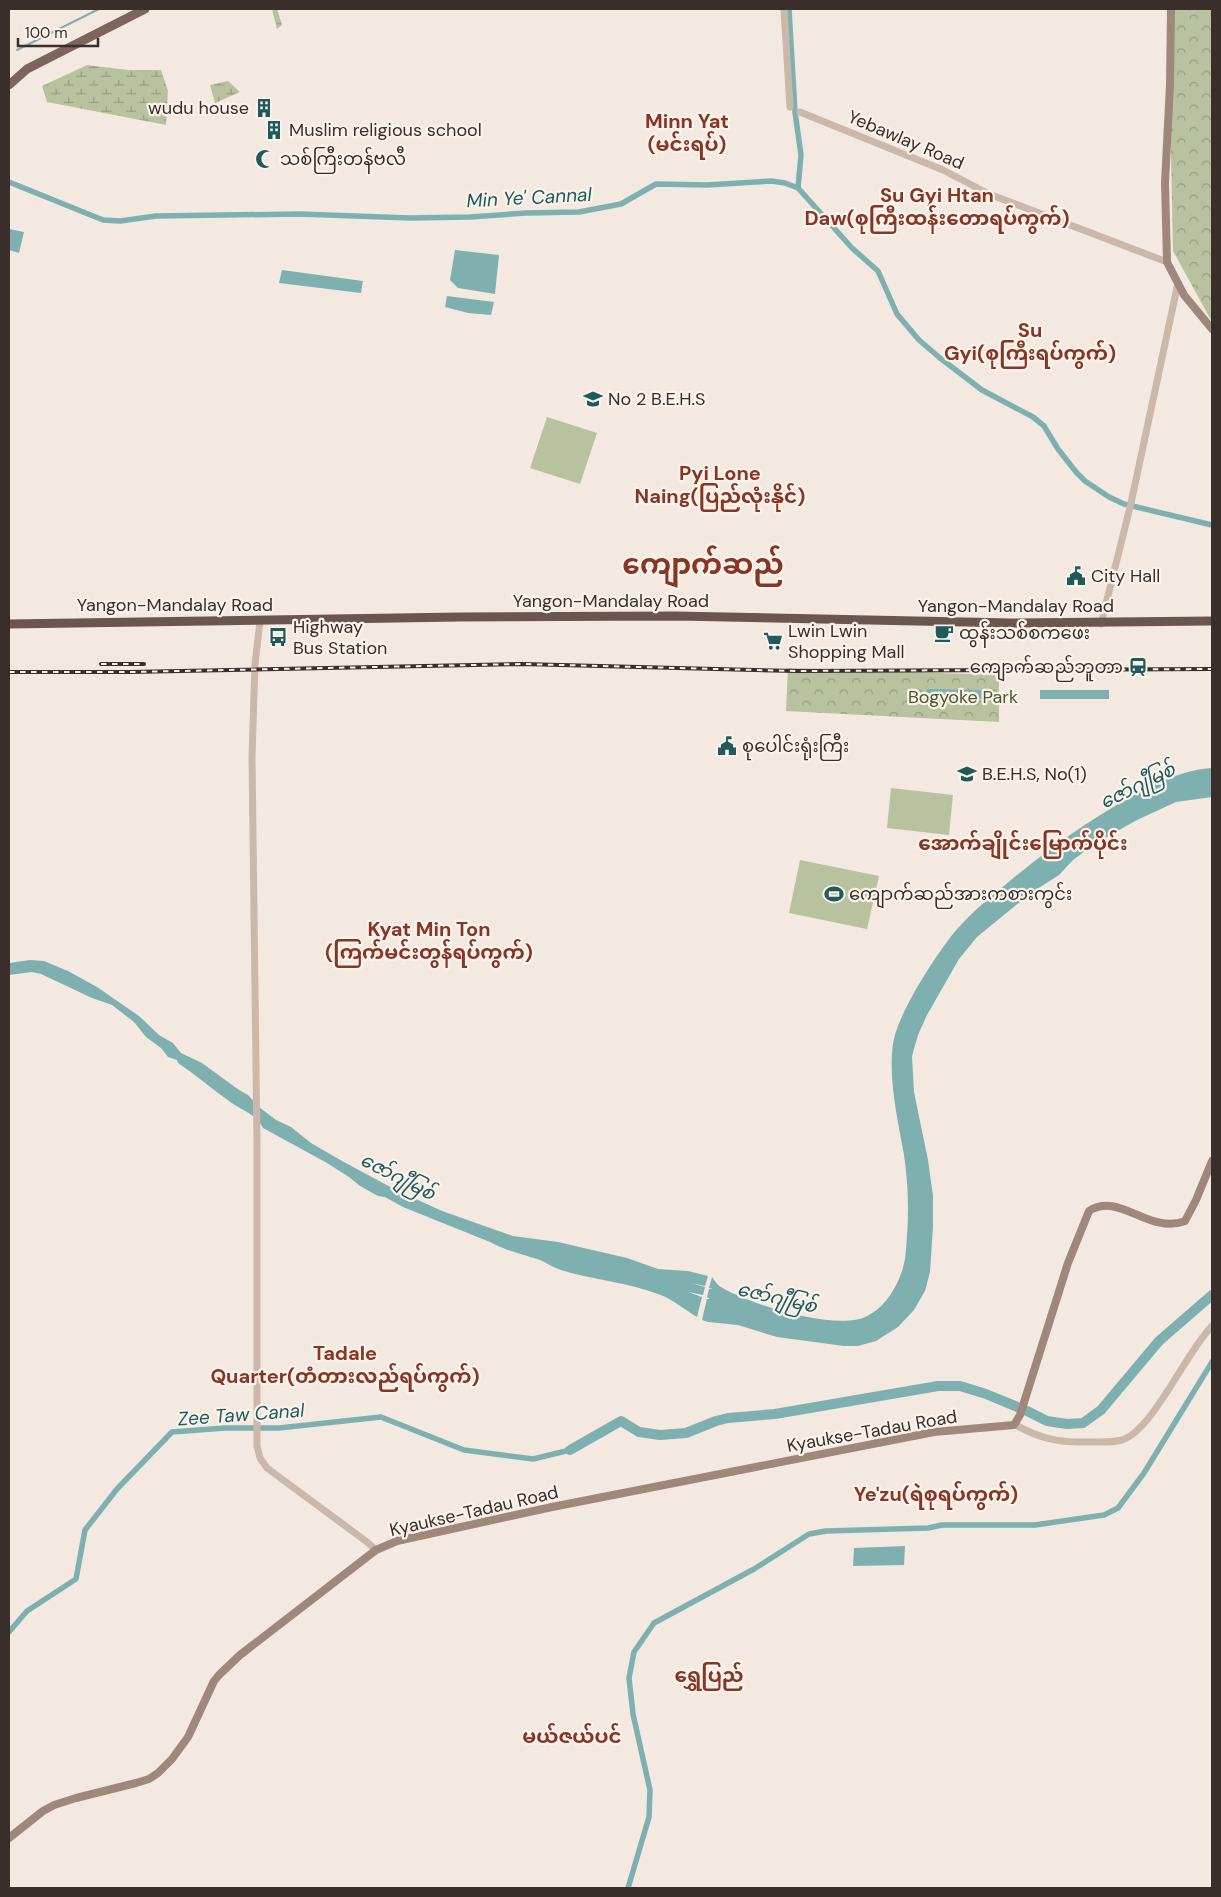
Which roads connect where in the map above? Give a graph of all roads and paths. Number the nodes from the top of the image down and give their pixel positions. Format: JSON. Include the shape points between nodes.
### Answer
{"nodes":[{"id":1,"x":146,"y":9,"type":"edge"},
{"id":2,"x":784,"y":9,"type":"edge"},
{"id":3,"x":1171,"y":9,"type":"edge"},
{"id":4,"x":9,"y":85,"type":"edge"},
{"id":5,"x":790,"y":107,"type":"dead end"},
{"id":6,"x":800,"y":112,"type":"dead end"},
{"id":7,"x":1167,"y":262,"type":"junction"},
{"id":8,"x":1178,"y":283,"type":"junction"},
{"id":9,"x":1212,"y":329,"type":"edge"},
{"id":10,"x":260,"y":621,"type":"junction"},
{"id":11,"x":1212,"y":621,"type":"edge"},
{"id":12,"x":9,"y":624,"type":"edge"},
{"id":13,"x":1102,"y":624,"type":"junction"},
{"id":14,"x":1212,"y":1161,"type":"edge"},
{"id":15,"x":1212,"y":1326,"type":"edge"},
{"id":16,"x":1014,"y":1424,"type":"junction"},
{"id":17,"x":376,"y":1550,"type":"junction"},
{"id":18,"x":9,"y":1838,"type":"edge"}],
"edges":[{"from":1,"to":4,"type":"main road","via":[[33,66]]},
{"from":2,"to":5,"type":"street"},
{"from":3,"to":7,"type":"main road","via":[[1165,183]]},
{"from":6,"to":7,"type":"street","name":"Yebawlay Road","via":[[936,168],[989,194]]},
{"from":7,"to":8,"type":"main road"},
{"from":8,"to":9,"type":"main road"},
{"from":8,"to":13,"type":"street"},
{"from":10,"to":12,"type":"highway","name":"Yangon-Mandalay Road"},
{"from":10,"to":13,"type":"highway","name":"Yangon-Mandalay Road","via":[[686,616]]},
{"from":10,"to":17,"type":"street","via":[[252,757],[257,1096],[257,1441],[260,1458],[267,1468]]},
{"from":11,"to":13,"type":"highway","name":"Yangon-Mandalay Road"},
{"from":14,"to":16,"type":"main road","via":[[1185,1221],[1175,1225],[1150,1221],[1122,1207],[1089,1211],[1068,1263],[1026,1398]]},
{"from":15,"to":16,"type":"street","via":[[1158,1406],[1136,1432],[1123,1440],[1062,1442],[1033,1435]]},
{"from":16,"to":17,"type":"main road","name":"Kyaukse-Tadau Road","via":[[934,1432],[552,1507],[412,1537]]},
{"from":17,"to":18,"type":"main road","name":"Kyaukse-Tadau Road","via":[[240,1655],[219,1675],[188,1737],[158,1773],[136,1783],[54,1805]]}]}
